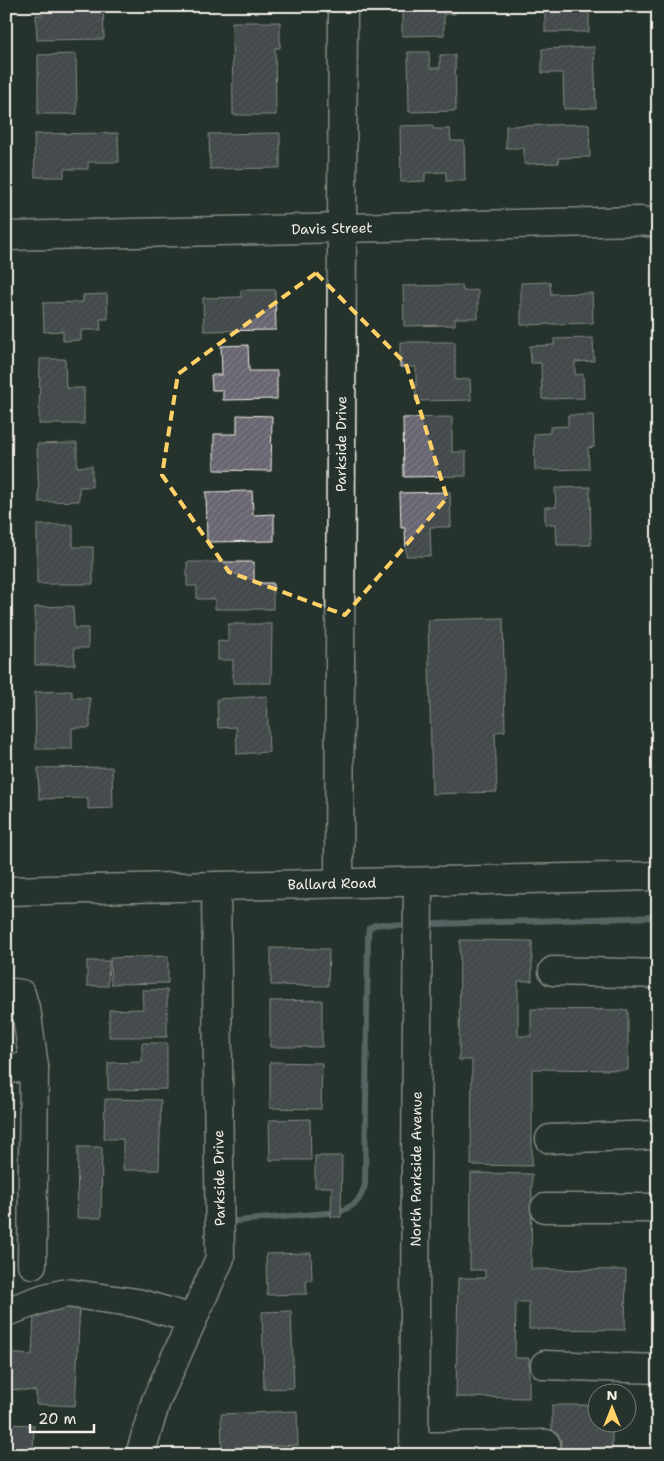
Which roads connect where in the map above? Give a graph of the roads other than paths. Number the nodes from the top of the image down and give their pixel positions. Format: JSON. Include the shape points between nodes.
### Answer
{"nodes":[{"id":1,"x":343,"y":6,"type":"edge"},
{"id":2,"x":658,"y":223,"type":"edge"},
{"id":3,"x":342,"y":229,"type":"junction"},
{"id":4,"x":6,"y":236,"type":"edge"},
{"id":5,"x":658,"y":876,"type":"edge"},
{"id":6,"x":418,"y":882,"type":"junction"},
{"id":7,"x":339,"y":883,"type":"junction"},
{"id":8,"x":216,"y":886,"type":"junction"},
{"id":9,"x":6,"y":891,"type":"edge"},
{"id":10,"x":554,"y":972,"type":"dead end"},
{"id":11,"x":658,"y":974,"type":"edge"},
{"id":12,"x":6,"y":992,"type":"edge"},
{"id":13,"x":34,"y":1067,"type":"junction"},
{"id":14,"x":6,"y":1069,"type":"edge"},
{"id":15,"x":658,"y":1135,"type":"edge"},
{"id":16,"x":550,"y":1139,"type":"dead end"},
{"id":17,"x":545,"y":1208,"type":"dead end"},
{"id":18,"x":658,"y":1208,"type":"edge"},
{"id":19,"x":32,"y":1264,"type":"dead end"},
{"id":20,"x":6,"y":1312,"type":"edge"},
{"id":21,"x":193,"y":1319,"type":"junction"},
{"id":22,"x":545,"y":1365,"type":"dead end"},
{"id":23,"x":658,"y":1369,"type":"edge"},
{"id":24,"x":546,"y":1444,"type":"dead end"},
{"id":25,"x":414,"y":1451,"type":"edge"},
{"id":26,"x":140,"y":1455,"type":"edge"}],
"edges":[{"from":1,"to":3,"type":"street","name":"Parkside Drive"},
{"from":2,"to":3,"type":"street","name":"Davis Street"},
{"from":3,"to":4,"type":"street","name":"Davis Street"},
{"from":3,"to":7,"type":"street","name":"Parkside Drive"},
{"from":5,"to":6,"type":"street","name":"Ballard Road"},
{"from":6,"to":7,"type":"street","name":"Ballard Road"},
{"from":6,"to":25,"type":"street","name":"North Parkside Avenue"},
{"from":7,"to":8,"type":"street","name":"Ballard Road"},
{"from":8,"to":9,"type":"street","name":"Ballard Road"},
{"from":8,"to":21,"type":"street","name":"Parkside Drive","via":[[220,1258]]},
{"from":10,"to":11,"type":"street"},
{"from":12,"to":13,"type":"street","via":[[21,994]]},
{"from":13,"to":14,"type":"street"},
{"from":13,"to":19,"type":"street"},
{"from":15,"to":16,"type":"street"},
{"from":17,"to":18,"type":"street"},
{"from":20,"to":21,"type":"street","via":[[67,1293],[137,1303]]},
{"from":21,"to":26,"type":"street","name":"Parkside Drive","via":[[156,1401]]},
{"from":22,"to":23,"type":"street"},
{"from":24,"to":25,"type":"street"}]}
